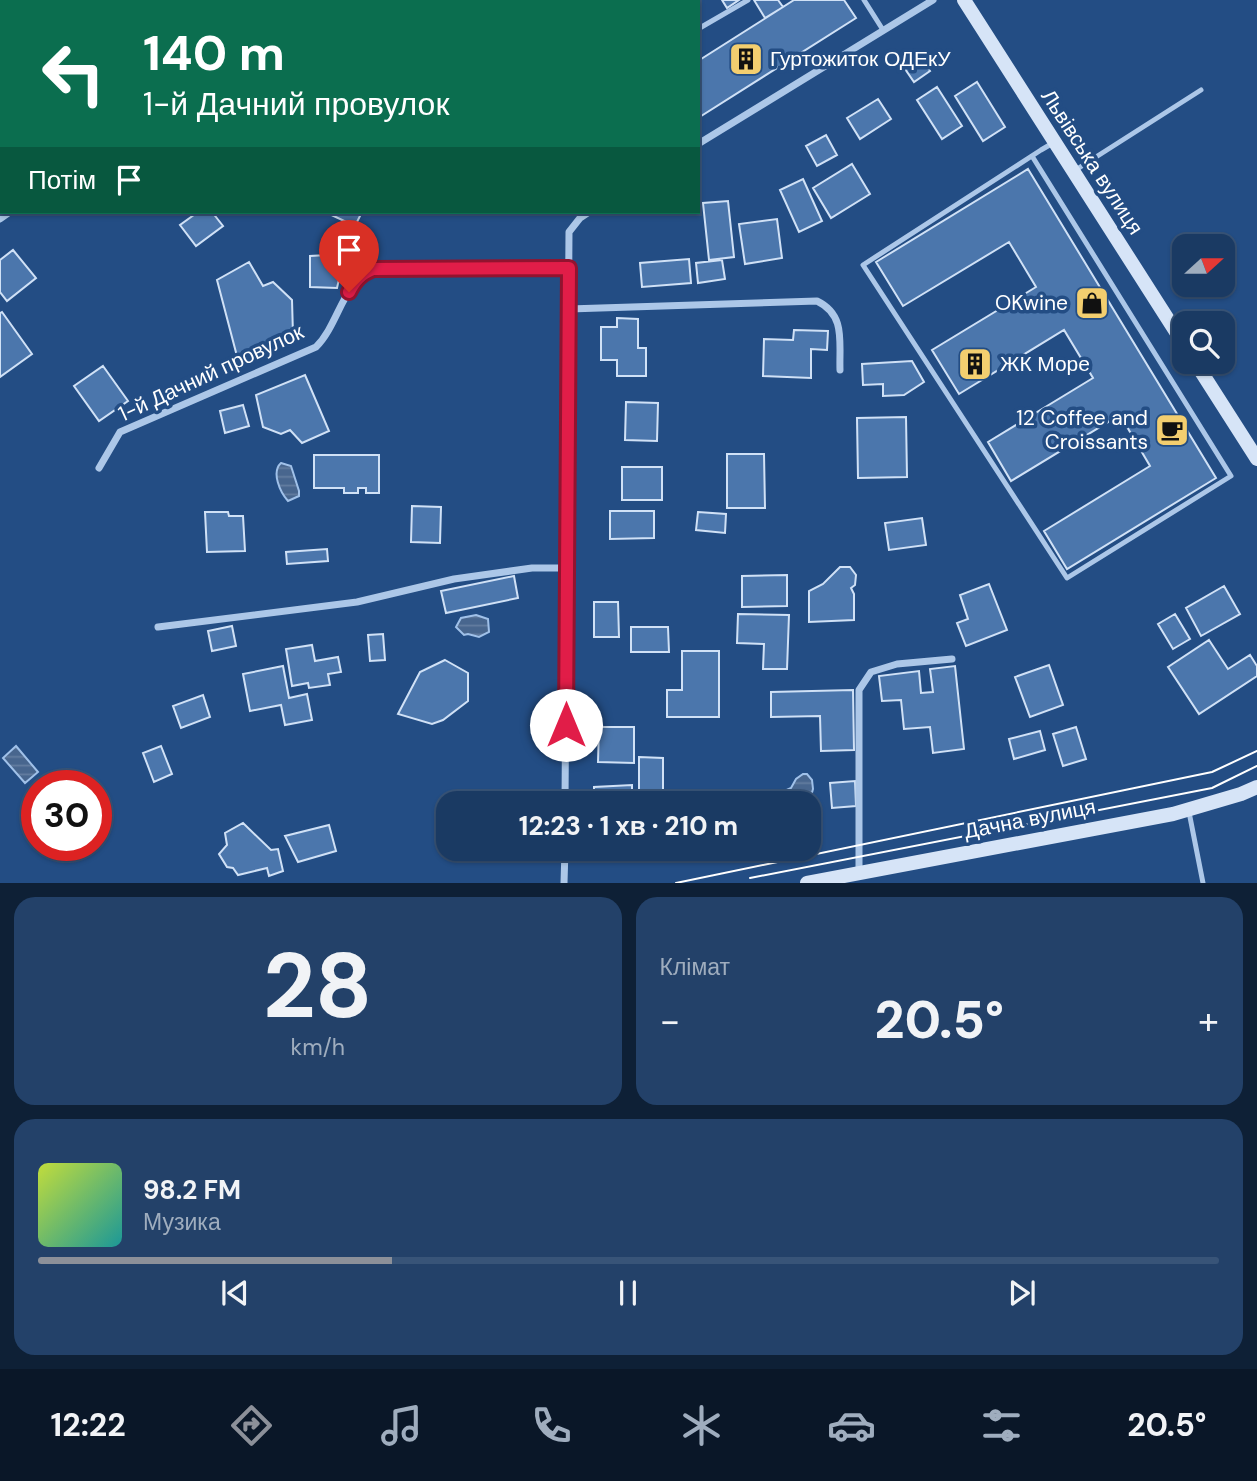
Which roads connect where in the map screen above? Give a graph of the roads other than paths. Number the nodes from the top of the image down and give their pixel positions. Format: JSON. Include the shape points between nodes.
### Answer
{"nodes":[{"id":1,"x":748,"y":0,"type":"edge"},
{"id":2,"x":864,"y":0,"type":"edge"},
{"id":3,"x":933,"y":0,"type":"edge"},
{"id":4,"x":964,"y":0,"type":"edge"},
{"id":5,"x":700,"y":28,"type":"edge"},
{"id":6,"x":883,"y":30,"type":"junction"},
{"id":7,"x":1201,"y":90,"type":"dead end"},
{"id":8,"x":1055,"y":142,"type":"junction"},
{"id":9,"x":700,"y":143,"type":"edge"},
{"id":10,"x":1032,"y":156,"type":"junction"},
{"id":11,"x":1073,"y":171,"type":"junction"},
{"id":12,"x":585,"y":214,"type":"edge"},
{"id":13,"x":569,"y":268,"type":"junction"},
{"id":14,"x":569,"y":309,"type":"junction"},
{"id":15,"x":1172,"y":325,"type":"edge"},
{"id":16,"x":840,"y":370,"type":"dead end"},
{"id":17,"x":1203,"y":374,"type":"edge"},
{"id":18,"x":1257,"y":458,"type":"edge"},
{"id":19,"x":99,"y":468,"type":"dead end"},
{"id":20,"x":567,"y":568,"type":"junction"},
{"id":21,"x":158,"y":627,"type":"dead end"},
{"id":22,"x":952,"y":659,"type":"dead end"},
{"id":23,"x":1257,"y":787,"type":"edge"},
{"id":24,"x":565,"y":791,"type":"edge"},
{"id":25,"x":1189,"y":809,"type":"junction"},
{"id":26,"x":565,"y":861,"type":"edge"},
{"id":27,"x":859,"y":873,"type":"junction"},
{"id":28,"x":564,"y":883,"type":"edge"},
{"id":29,"x":807,"y":883,"type":"edge"},
{"id":30,"x":1203,"y":883,"type":"edge"}],
"edges":[{"from":1,"to":5,"type":"lane"},
{"from":2,"to":6,"type":"lane"},
{"from":3,"to":6,"type":"street"},
{"from":4,"to":8,"type":"main road","name":"Львівська вулиця"},
{"from":6,"to":9,"type":"street"},
{"from":7,"to":11,"type":"lane"},
{"from":8,"to":10,"type":"lane"},
{"from":8,"to":11,"type":"main road","name":"Львівська вулиця"},
{"from":10,"to":10,"type":"lane","via":[[863,265],[1067,578],[1231,476]]},
{"from":11,"to":15,"type":"main road","name":"Львівська вулиця"},
{"from":12,"to":13,"type":"street","via":[[569,232]]},
{"from":13,"to":14,"type":"street"},
{"from":13,"to":19,"type":"street","name":"1-й Дачний провулок","via":[[373,269],[354,282],[316,347],[120,432]]},
{"from":14,"to":16,"type":"street","via":[[817,301],[838,321]]},
{"from":14,"to":20,"type":"street"},
{"from":17,"to":18,"type":"main road"},
{"from":20,"to":21,"type":"street","via":[[454,579],[357,602]]},
{"from":20,"to":24,"type":"street"},
{"from":22,"to":27,"type":"street","via":[[897,664],[871,672],[859,690]]},
{"from":23,"to":25,"type":"main road","name":"Дачна вулиця"},
{"from":25,"to":27,"type":"main road","name":"Дачна вулиця"},
{"from":25,"to":30,"type":"lane"},
{"from":26,"to":28,"type":"street"},
{"from":27,"to":29,"type":"main road","name":"Дачна вулиця"}]}
